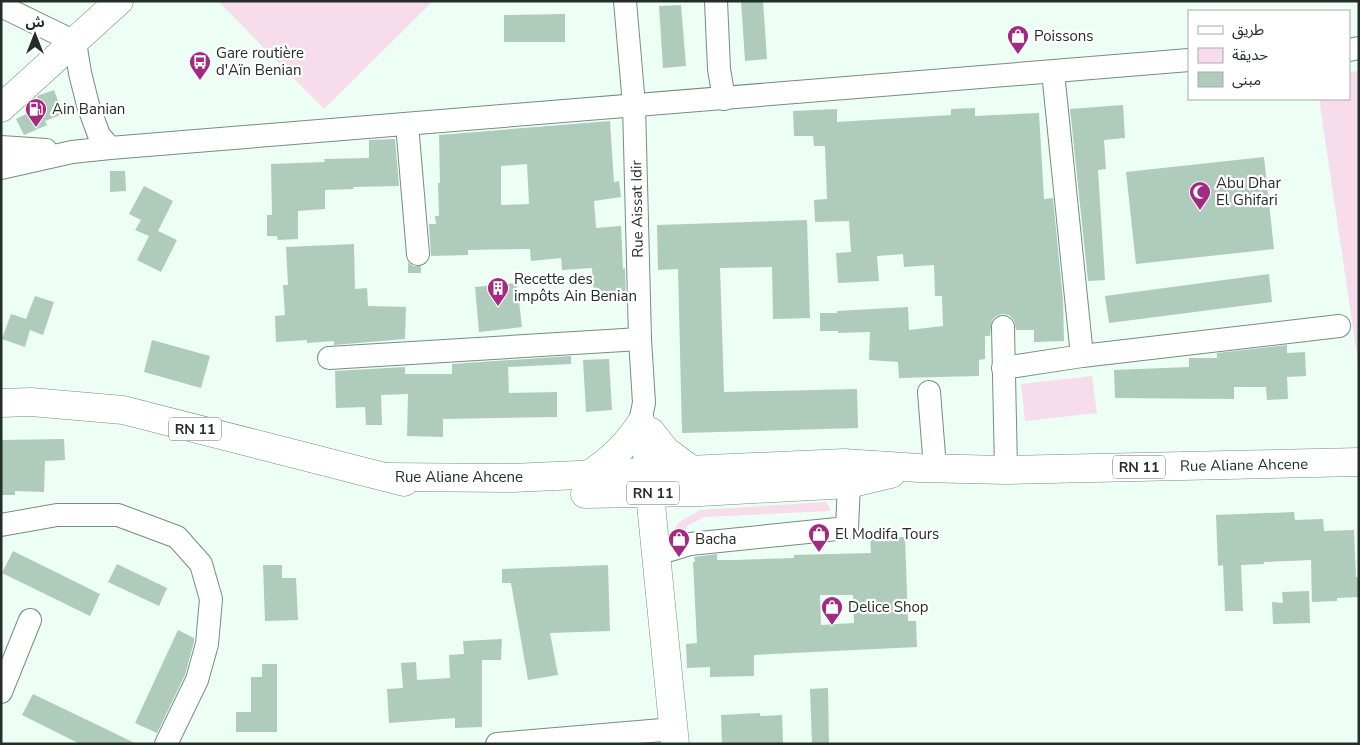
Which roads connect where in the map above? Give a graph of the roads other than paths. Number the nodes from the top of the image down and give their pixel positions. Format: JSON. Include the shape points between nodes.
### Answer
{"nodes":[{"id":1,"x":118,"y":1,"type":"edge"},
{"id":2,"x":625,"y":1,"type":"edge"},
{"id":3,"x":716,"y":1,"type":"edge"},
{"id":4,"x":1,"y":6,"type":"edge"},
{"id":5,"x":75,"y":42,"type":"junction"},
{"id":6,"x":1188,"y":60,"type":"edge"},
{"id":7,"x":1053,"y":72,"type":"junction"},
{"id":8,"x":724,"y":99,"type":"junction"},
{"id":9,"x":634,"y":105,"type":"junction"},
{"id":10,"x":1,"y":108,"type":"edge"},
{"id":11,"x":407,"y":124,"type":"junction"},
{"id":12,"x":1,"y":147,"type":"edge"},
{"id":13,"x":110,"y":148,"type":"junction"},
{"id":14,"x":72,"y":152,"type":"junction"},
{"id":15,"x":1,"y":168,"type":"edge"},
{"id":16,"x":418,"y":254,"type":"dead end"},
{"id":17,"x":1339,"y":326,"type":"dead end"},
{"id":18,"x":1003,"y":327,"type":"dead end"},
{"id":19,"x":640,"y":339,"type":"junction"},
{"id":20,"x":1082,"y":356,"type":"junction"},
{"id":21,"x":329,"y":358,"type":"dead end"},
{"id":22,"x":1003,"y":368,"type":"junction"},
{"id":23,"x":929,"y":392,"type":"dead end"},
{"id":24,"x":1,"y":403,"type":"edge"},
{"id":25,"x":645,"y":419,"type":"junction"},
{"id":26,"x":1359,"y":462,"type":"edge"},
{"id":27,"x":927,"y":468,"type":"junction"},
{"id":28,"x":1006,"y":470,"type":"junction"},
{"id":29,"x":696,"y":481,"type":"junction"},
{"id":30,"x":650,"y":483,"type":"junction"},
{"id":31,"x":596,"y":484,"type":"junction"},
{"id":32,"x":849,"y":484,"type":"junction"},
{"id":33,"x":1,"y":524,"type":"edge"},
{"id":34,"x":656,"y":545,"type":"junction"},
{"id":35,"x":30,"y":620,"type":"dead end"},
{"id":36,"x":1,"y":692,"type":"edge"},
{"id":37,"x":674,"y":736,"type":"edge"},
{"id":38,"x":166,"y":744,"type":"edge"},
{"id":39,"x":497,"y":744,"type":"edge"}],
"edges":[{"from":1,"to":5,"type":"main road"},
{"from":2,"to":9,"type":"street","name":"Rue Aissat Idir"},
{"from":3,"to":8,"type":"street","via":[[719,69]]},
{"from":4,"to":5,"type":"street"},
{"from":5,"to":10,"type":"main road"},
{"from":5,"to":13,"type":"street","via":[[88,105],[99,135]]},
{"from":6,"to":7,"type":"street"},
{"from":7,"to":8,"type":"street"},
{"from":7,"to":20,"type":"street"},
{"from":8,"to":9,"type":"street"},
{"from":9,"to":11,"type":"street"},
{"from":9,"to":19,"type":"street","name":"Rue Aissat Idir"},
{"from":11,"to":13,"type":"street"},
{"from":11,"to":16,"type":"street"},
{"from":12,"to":14,"type":"street"},
{"from":13,"to":14,"type":"street"},
{"from":14,"to":15,"type":"street"},
{"from":17,"to":20,"type":"street"},
{"from":18,"to":22,"type":"street"},
{"from":19,"to":21,"type":"street"},
{"from":19,"to":25,"type":"street","name":"Rue Aissat Idir"},
{"from":20,"to":22,"type":"street"},
{"from":22,"to":28,"type":"street"},
{"from":23,"to":27,"type":"street"},
{"from":24,"to":31,"type":"main road","name":"Rue Aliane Ahcene","number":"RN 11","via":[[31,402],[124,410],[386,477],[503,478]]},
{"from":25,"to":29,"type":"main road","via":[[666,451]]},
{"from":25,"to":30,"type":"street","name":"Rue Aissat Idir","via":[[644,464]]},
{"from":25,"to":31,"type":"main road","via":[[623,448],[606,463]]},
{"from":26,"to":28,"type":"main road","name":"Rue Aliane Ahcene","number":"RN 11"},
{"from":27,"to":28,"type":"main road","name":"Rue Aliane Ahcene","number":"RN 11"},
{"from":27,"to":29,"type":"main road","name":"Rue Aliane Ahcene","number":"RN 11","via":[[844,463]]},
{"from":27,"to":32,"type":"main road","name":"Rue Aliane Ahcene","number":"RN 11"},
{"from":29,"to":30,"type":"main road","name":"Rue Aliane Ahcene","number":"RN 11"},
{"from":29,"to":32,"type":"main road","name":"Rue Aliane Ahcene","number":"RN 11"},
{"from":29,"to":34,"type":"main road","via":[[687,496],[667,513]]},
{"from":30,"to":31,"type":"main road","name":"Rue Aliane Ahcene","number":"RN 11"},
{"from":30,"to":34,"type":"main road"},
{"from":31,"to":34,"type":"main road","via":[[648,525]]},
{"from":32,"to":34,"type":"street","via":[[847,528]]},
{"from":33,"to":38,"type":"street","via":[[57,515],[118,515],[177,537],[201,564],[210,599],[207,644],[197,680]]},
{"from":34,"to":37,"type":"main road"},
{"from":35,"to":36,"type":"street"},
{"from":37,"to":39,"type":"street"}]}
